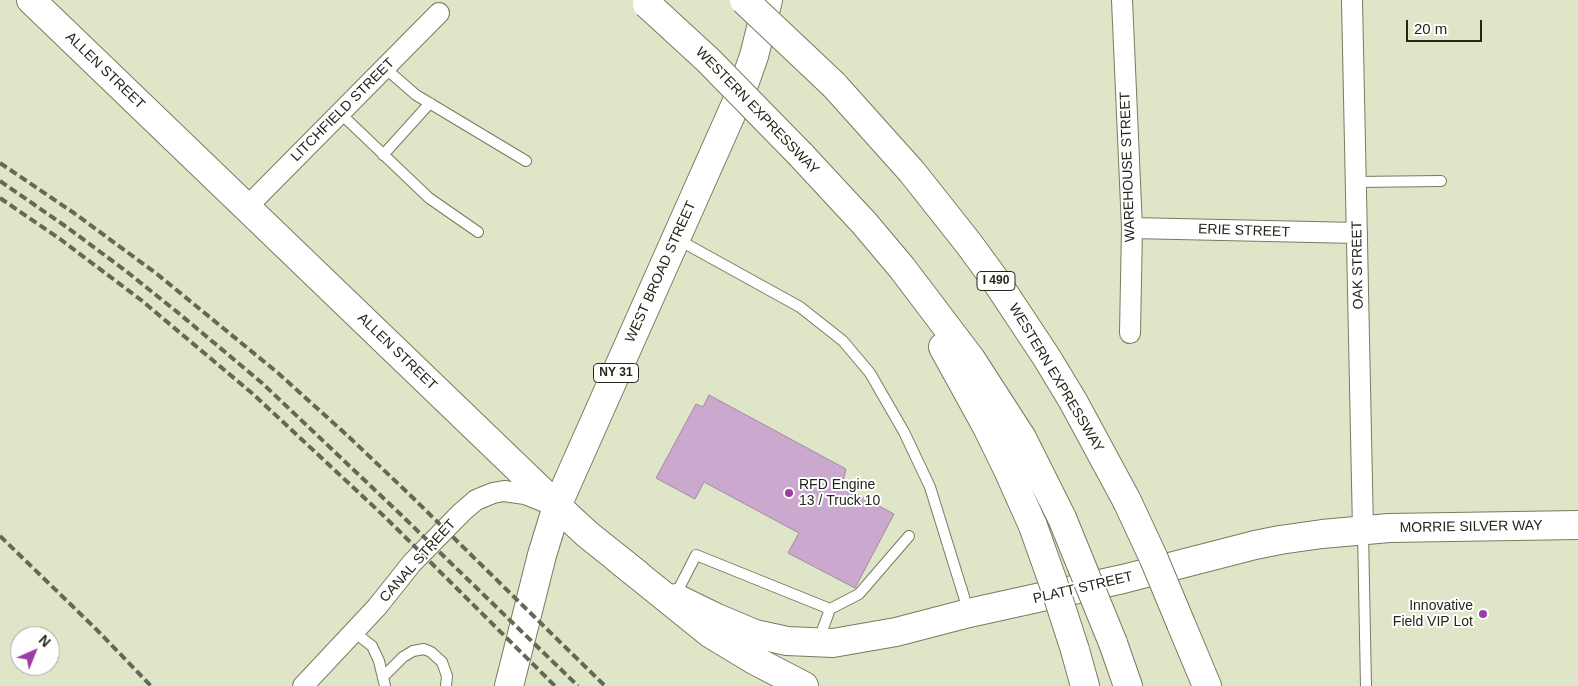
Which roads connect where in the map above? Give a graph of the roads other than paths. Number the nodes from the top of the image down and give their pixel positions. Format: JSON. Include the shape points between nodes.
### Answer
{"nodes":[{"id":1,"x":31,"y":0,"type":"edge"},
{"id":2,"x":744,"y":0,"type":"edge"},
{"id":3,"x":768,"y":0,"type":"edge"},
{"id":4,"x":1122,"y":0,"type":"edge"},
{"id":5,"x":1352,"y":0,"type":"edge"},
{"id":6,"x":644,"y":2,"type":"edge"},
{"id":7,"x":439,"y":13,"type":"dead end"},
{"id":8,"x":384,"y":68,"type":"junction"},
{"id":9,"x":430,"y":103,"type":"junction"},
{"id":10,"x":340,"y":113,"type":"junction"},
{"id":11,"x":383,"y":155,"type":"junction"},
{"id":12,"x":801,"y":155,"type":"junction"},
{"id":13,"x":526,"y":161,"type":"dead end"},
{"id":14,"x":1441,"y":181,"type":"dead end"},
{"id":15,"x":1356,"y":182,"type":"junction"},
{"id":16,"x":246,"y":208,"type":"junction"},
{"id":17,"x":1132,"y":228,"type":"junction"},
{"id":18,"x":478,"y":232,"type":"dead end"},
{"id":19,"x":1357,"y":233,"type":"junction"},
{"id":20,"x":676,"y":239,"type":"junction"},
{"id":21,"x":1130,"y":333,"type":"dead end"},
{"id":22,"x":557,"y":506,"type":"junction"},
{"id":23,"x":1578,"y":525,"type":"edge"},
{"id":24,"x":1363,"y":530,"type":"junction"},
{"id":25,"x":909,"y":536,"type":"dead end"},
{"id":26,"x":618,"y":559,"type":"junction"},
{"id":27,"x":674,"y":596,"type":"junction"},
{"id":28,"x":830,"y":609,"type":"junction"},
{"id":29,"x":969,"y":613,"type":"junction"},
{"id":30,"x":1181,"y":624,"type":"junction"},
{"id":31,"x":354,"y":632,"type":"junction"},
{"id":32,"x":810,"y":642,"type":"junction"},
{"id":33,"x":384,"y":681,"type":"edge"},
{"id":34,"x":303,"y":686,"type":"edge"},
{"id":35,"x":446,"y":686,"type":"edge"},
{"id":36,"x":509,"y":686,"type":"edge"},
{"id":37,"x":804,"y":686,"type":"edge"},
{"id":38,"x":1085,"y":686,"type":"edge"},
{"id":39,"x":1128,"y":686,"type":"edge"},
{"id":40,"x":1203,"y":686,"type":"edge"},
{"id":41,"x":1207,"y":686,"type":"edge"},
{"id":42,"x":1366,"y":686,"type":"edge"}],
"edges":[{"from":1,"to":16,"type":"main road","name":"ALLEN STREET"},
{"from":2,"to":30,"type":"main road","name":"WESTERN EXPRESSWAY","number":"I 490","bridge":true,"via":[[834,85],[912,172],[996,281],[1073,400],[1127,501]]},
{"from":3,"to":20,"type":"main road","name":"WEST BROAD STREET","number":"NY 31","via":[[742,90]]},
{"from":4,"to":17,"type":"street","name":"WAREHOUSE STREET"},
{"from":5,"to":15,"type":"street","name":"OAK STREET"},
{"from":6,"to":12,"type":"main road","name":"WESTERN EXPRESSWAY","bridge":true,"via":[[708,60]]},
{"from":7,"to":8,"type":"street","name":"LITCHFIELD STREET"},
{"from":8,"to":9,"type":"lane"},
{"from":8,"to":10,"type":"street","name":"LITCHFIELD STREET"},
{"from":9,"to":11,"type":"lane"},
{"from":9,"to":13,"type":"lane"},
{"from":10,"to":11,"type":"lane"},
{"from":10,"to":16,"type":"street","name":"LITCHFIELD STREET"},
{"from":11,"to":18,"type":"lane","via":[[429,198]]},
{"from":12,"to":38,"type":"main road","name":"WESTERN EXPRESSWAY","bridge":true,"via":[[890,266],[942,345],[987,427],[1033,526]]},
{"from":12,"to":39,"type":"main road","bridge":true,"via":[[902,268],[971,359],[1022,438],[1062,518]]},
{"from":14,"to":15,"type":"lane"},
{"from":15,"to":19,"type":"street","name":"OAK STREET"},
{"from":16,"to":22,"type":"main road","name":"ALLEN STREET"},
{"from":17,"to":19,"type":"street","name":"ERIE STREET"},
{"from":17,"to":21,"type":"street","name":"WAREHOUSE STREET"},
{"from":19,"to":24,"type":"street","name":"OAK STREET"},
{"from":20,"to":22,"type":"main road","name":"WEST BROAD STREET","number":"NY 31"},
{"from":20,"to":29,"type":"lane","via":[[800,307],[843,341],[870,373],[904,432],[930,487]]},
{"from":22,"to":26,"type":"main road","name":"ALLEN STREET"},
{"from":22,"to":31,"type":"street","name":"CANAL STREET","via":[[515,492],[493,493],[476,500],[412,563]]},
{"from":22,"to":36,"type":"main road","name":"WEST BROAD STREET","number":"NY 31"},
{"from":23,"to":24,"type":"main road","name":"MORRIE SILVER WAY","via":[[1416,526]]},
{"from":24,"to":29,"type":"main road","name":"PLATT STREET","via":[[1255,544],[1104,584]]},
{"from":24,"to":42,"type":"lane"},
{"from":25,"to":28,"type":"lane","via":[[859,594]]},
{"from":26,"to":27,"type":"main road","name":"ALLEN STREET"},
{"from":26,"to":37,"type":"main road","via":[[711,634]]},
{"from":27,"to":28,"type":"lane","via":[[696,555]]},
{"from":27,"to":32,"type":"main road","name":"ALLEN STREET","via":[[742,629],[772,638]]},
{"from":28,"to":32,"type":"lane"},
{"from":29,"to":32,"type":"main road","name":"PLATT STREET","via":[[849,641]]},
{"from":30,"to":40,"type":"main road","name":"WESTERN EXPRESSWAY","number":"I 490"},
{"from":30,"to":41,"type":"main road"},
{"from":31,"to":33,"type":"lane","via":[[372,646]]},
{"from":31,"to":34,"type":"street","name":"CANAL STREET"},
{"from":33,"to":35,"type":"lane","via":[[403,657],[424,649],[442,662],[447,676]]}]}
